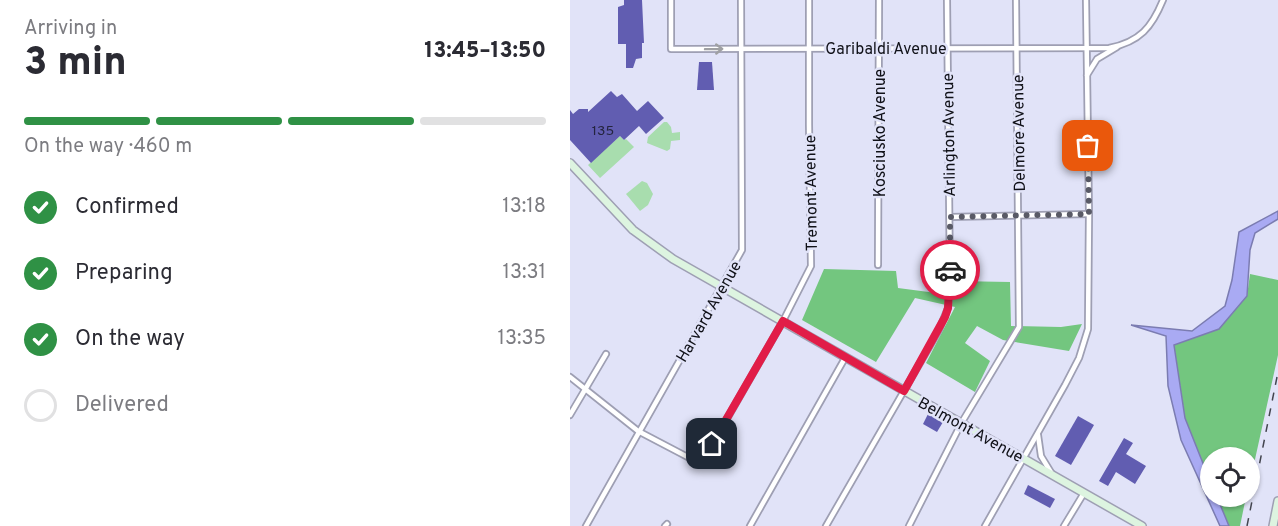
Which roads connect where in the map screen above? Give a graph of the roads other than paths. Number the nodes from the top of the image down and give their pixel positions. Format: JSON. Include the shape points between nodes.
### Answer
{"nodes":[{"id":1,"x":670,"y":0,"type":"edge"},
{"id":2,"x":741,"y":0,"type":"edge"},
{"id":3,"x":810,"y":0,"type":"edge"},
{"id":4,"x":879,"y":0,"type":"edge"},
{"id":5,"x":947,"y":0,"type":"edge"},
{"id":6,"x":1017,"y":0,"type":"edge"},
{"id":7,"x":1086,"y":0,"type":"edge"},
{"id":8,"x":1163,"y":0,"type":"edge"},
{"id":9,"x":1117,"y":46,"type":"junction"},
{"id":10,"x":741,"y":48,"type":"junction"},
{"id":11,"x":947,"y":48,"type":"junction"},
{"id":12,"x":1016,"y":48,"type":"junction"},
{"id":13,"x":1086,"y":48,"type":"junction"},
{"id":14,"x":809,"y":49,"type":"junction"},
{"id":15,"x":879,"y":49,"type":"junction"},
{"id":16,"x":1086,"y":78,"type":"junction"},
{"id":17,"x":570,"y":163,"type":"edge"},
{"id":18,"x":1019,"y":214,"type":"junction"},
{"id":19,"x":1089,"y":214,"type":"junction"},
{"id":20,"x":950,"y":217,"type":"junction"},
{"id":21,"x":878,"y":265,"type":"dead end"},
{"id":22,"x":722,"y":286,"type":"junction"},
{"id":23,"x":783,"y":321,"type":"junction"},
{"id":24,"x":606,"y":354,"type":"dead end"},
{"id":25,"x":845,"y":358,"type":"junction"},
{"id":26,"x":570,"y":376,"type":"edge"},
{"id":27,"x":584,"y":389,"type":"junction"},
{"id":28,"x":904,"y":391,"type":"junction"},
{"id":29,"x":570,"y":415,"type":"edge"},
{"id":30,"x":962,"y":422,"type":"junction"},
{"id":31,"x":638,"y":431,"type":"junction"},
{"id":32,"x":1038,"y":433,"type":"junction"},
{"id":33,"x":1024,"y":458,"type":"junction"},
{"id":34,"x":1054,"y":476,"type":"junction"},
{"id":35,"x":1084,"y":493,"type":"junction"},
{"id":36,"x":1278,"y":501,"type":"edge"},
{"id":37,"x":586,"y":526,"type":"edge"},
{"id":38,"x":750,"y":526,"type":"edge"},
{"id":39,"x":826,"y":526,"type":"edge"},
{"id":40,"x":909,"y":526,"type":"edge"},
{"id":41,"x":985,"y":526,"type":"edge"},
{"id":42,"x":1064,"y":526,"type":"edge"},
{"id":43,"x":1142,"y":526,"type":"edge"},
{"id":44,"x":1273,"y":526,"type":"edge"}],
"edges":[{"from":1,"to":10,"type":"street","name":"Garibaldi Avenue","one_way":true,"via":[[671,49]]},
{"from":2,"to":10,"type":"street","name":"Harvard Avenue"},
{"from":3,"to":14,"type":"street","name":"Tremont Avenue"},
{"from":4,"to":15,"type":"street","name":"Kosciusko Avenue"},
{"from":5,"to":11,"type":"street","name":"Arlington Avenue"},
{"from":6,"to":12,"type":"street","name":"Delmore Avenue"},
{"from":7,"to":13,"type":"street"},
{"from":8,"to":9,"type":"street","via":[[1149,28]]},
{"from":9,"to":13,"type":"street","name":"Garibaldi Avenue"},
{"from":9,"to":16,"type":"street","via":[[1097,59]]},
{"from":10,"to":14,"type":"street","name":"Garibaldi Avenue"},
{"from":10,"to":22,"type":"street","name":"Harvard Avenue","via":[[742,250]]},
{"from":11,"to":12,"type":"street","name":"Garibaldi Avenue"},
{"from":11,"to":15,"type":"street","name":"Garibaldi Avenue"},
{"from":11,"to":20,"type":"street","name":"Arlington Avenue"},
{"from":12,"to":13,"type":"street","name":"Garibaldi Avenue"},
{"from":12,"to":18,"type":"street","name":"Delmore Avenue"},
{"from":13,"to":16,"type":"street"},
{"from":14,"to":15,"type":"street","name":"Garibaldi Avenue"},
{"from":14,"to":23,"type":"street","name":"Tremont Avenue","via":[[811,266]]},
{"from":15,"to":21,"type":"street","name":"Kosciusko Avenue"},
{"from":16,"to":19,"type":"street"},
{"from":17,"to":22,"type":"street","name":"Belmont Avenue","via":[[639,235]]},
{"from":18,"to":19,"type":"street"},
{"from":18,"to":20,"type":"street"},
{"from":18,"to":30,"type":"street","name":"Delmore Avenue","via":[[1018,327]]},
{"from":19,"to":32,"type":"street","via":[[1088,329],[1079,358]]},
{"from":20,"to":28,"type":"street","name":"Arlington Avenue","via":[[948,308]]},
{"from":22,"to":23,"type":"street","name":"Belmont Avenue"},
{"from":22,"to":31,"type":"street","name":"Harvard Avenue"},
{"from":23,"to":25,"type":"street","name":"Belmont Avenue"},
{"from":23,"to":31,"type":"street","name":"Tremont Avenue","via":[[701,464]]},
{"from":24,"to":27,"type":"street"},
{"from":25,"to":28,"type":"street","name":"Belmont Avenue"},
{"from":25,"to":38,"type":"street"},
{"from":26,"to":27,"type":"street"},
{"from":27,"to":29,"type":"street"},
{"from":27,"to":31,"type":"street"},
{"from":28,"to":30,"type":"street","name":"Belmont Avenue"},
{"from":28,"to":39,"type":"street","name":"Arlington Avenue"},
{"from":30,"to":33,"type":"street","name":"Belmont Avenue"},
{"from":30,"to":40,"type":"street","name":"Delmore Avenue"},
{"from":31,"to":37,"type":"street","name":"Harvard Avenue"},
{"from":32,"to":33,"type":"street"},
{"from":32,"to":34,"type":"street","via":[[1041,456]]},
{"from":33,"to":34,"type":"street","name":"Belmont Avenue"},
{"from":33,"to":41,"type":"street"},
{"from":34,"to":35,"type":"street","name":"Belmont Avenue"},
{"from":35,"to":42,"type":"street"},
{"from":35,"to":43,"type":"street","name":"Belmont Avenue"},
{"from":36,"to":44,"type":"street"}]}
